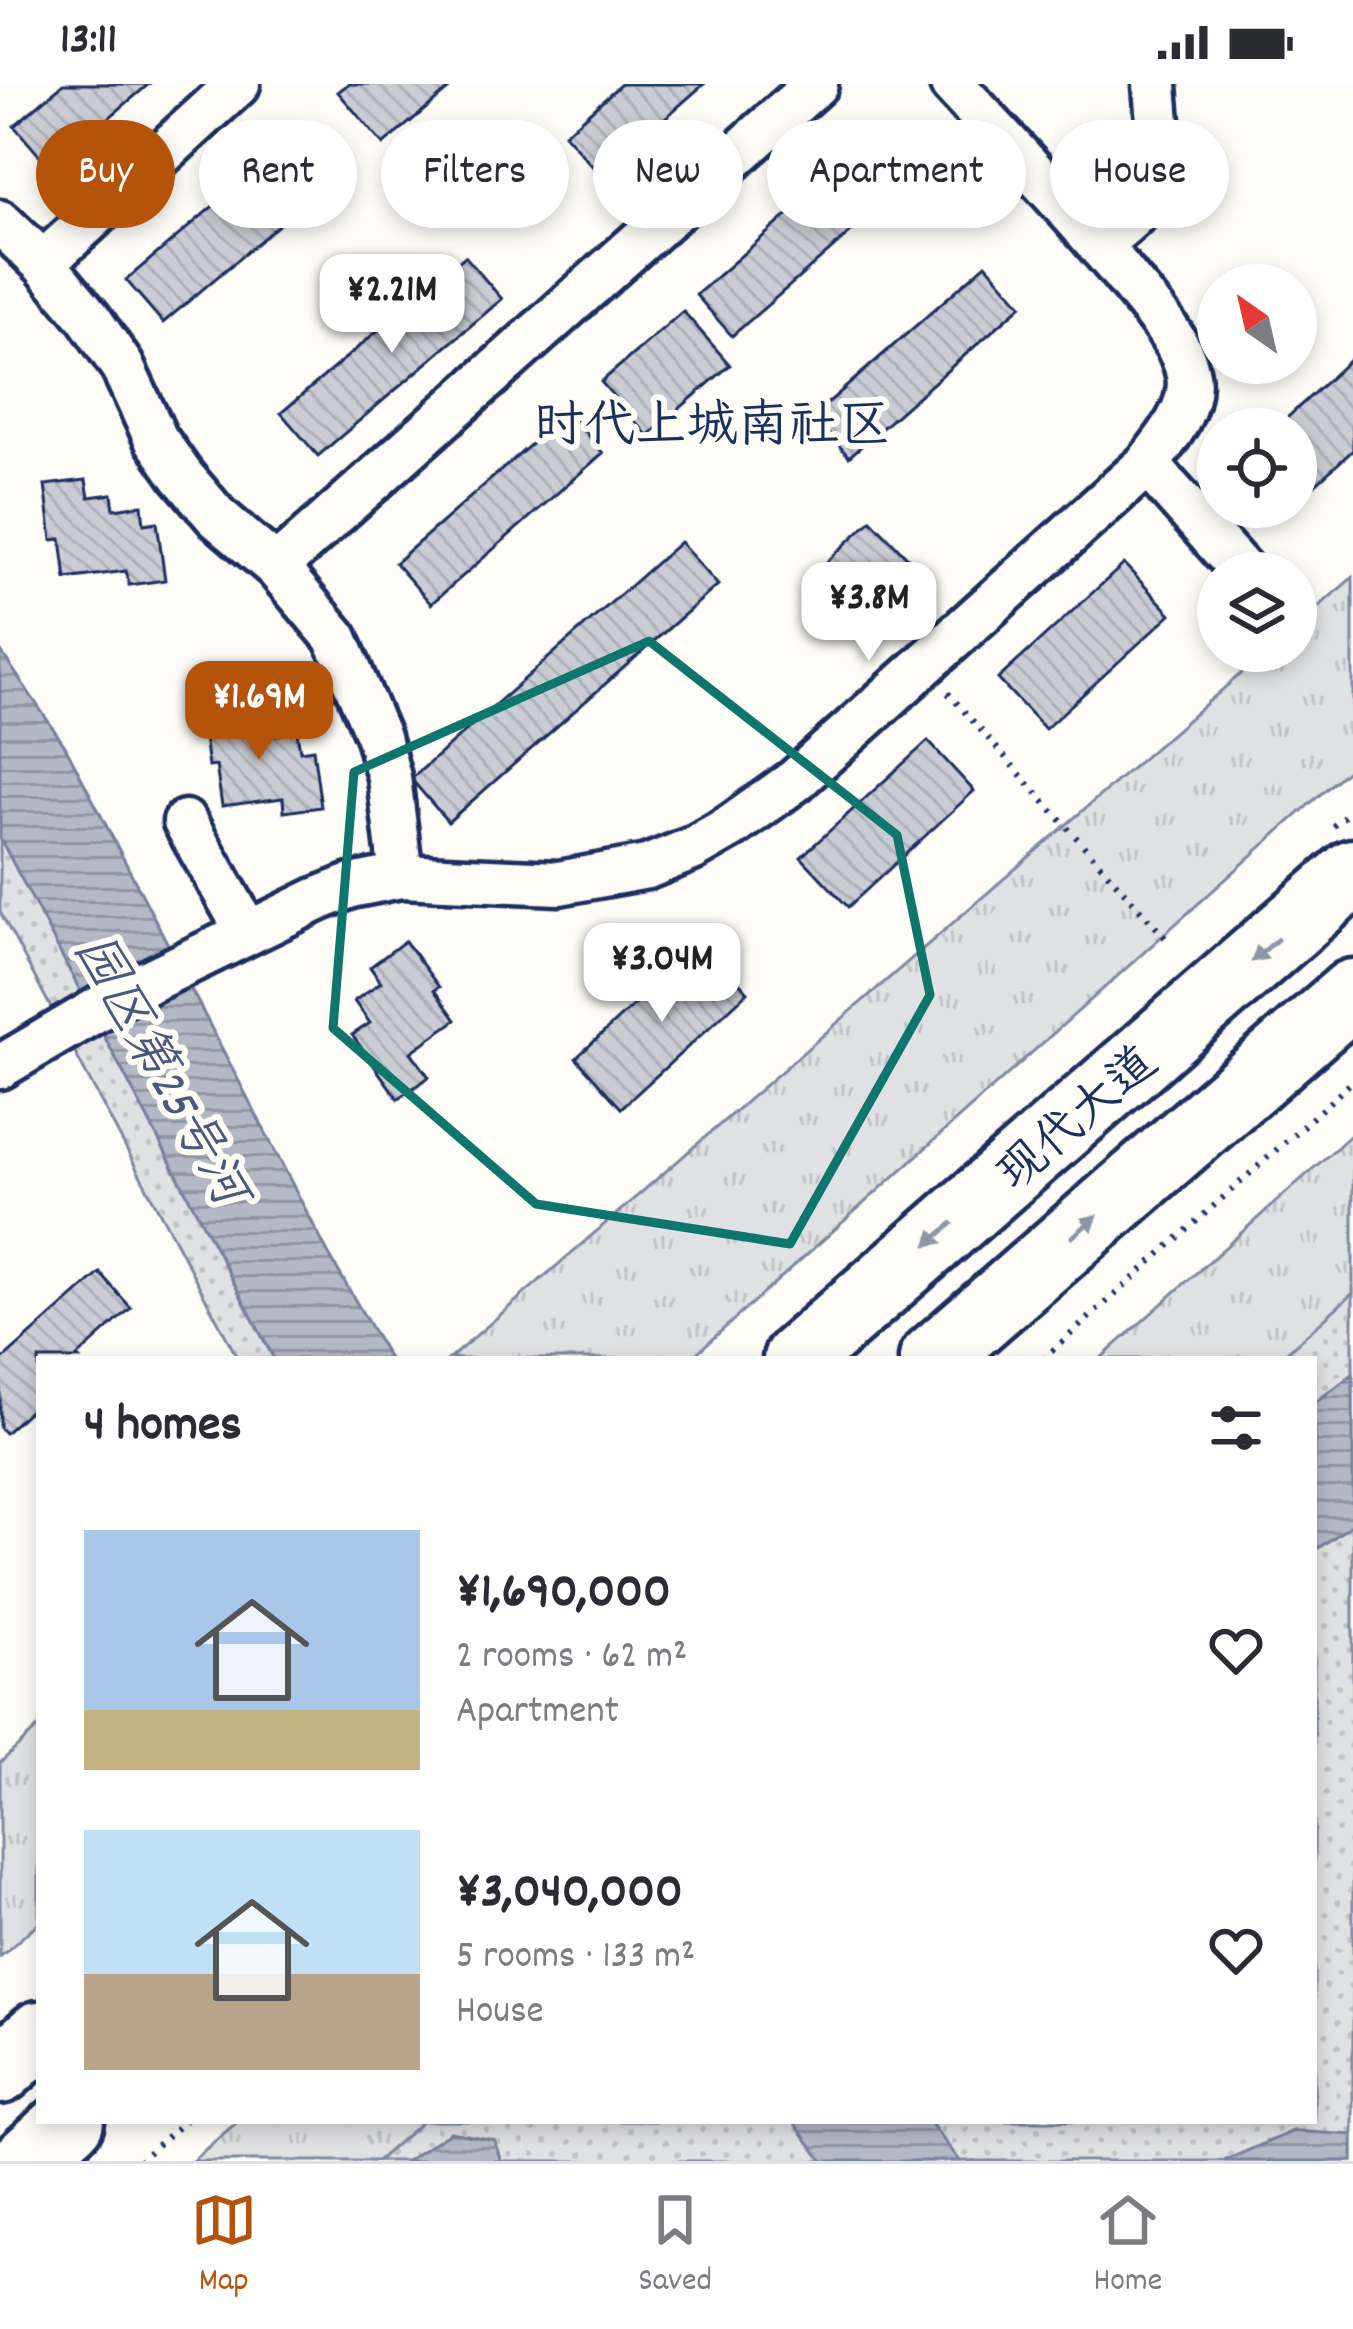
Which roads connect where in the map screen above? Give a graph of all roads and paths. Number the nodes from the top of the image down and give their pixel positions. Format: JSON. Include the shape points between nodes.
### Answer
{"nodes":[{"id":1,"x":238,"y":84,"type":"edge"},
{"id":2,"x":816,"y":84,"type":"edge"},
{"id":3,"x":952,"y":84,"type":"edge"},
{"id":4,"x":1155,"y":84,"type":"edge"},
{"id":5,"x":0,"y":222,"type":"edge"},
{"id":6,"x":1099,"y":244,"type":"junction"},
{"id":7,"x":43,"y":262,"type":"junction"},
{"id":8,"x":1148,"y":464,"type":"junction"},
{"id":9,"x":1226,"y":552,"type":"edge"},
{"id":10,"x":276,"y":567,"type":"junction"},
{"id":11,"x":924,"y":666,"type":"junction"},
{"id":12,"x":185,"y":822,"type":"dead end"},
{"id":13,"x":1353,"y":873,"type":"edge"},
{"id":14,"x":401,"y":876,"type":"junction"},
{"id":15,"x":248,"y":933,"type":"junction"},
{"id":16,"x":1168,"y":942,"type":"dead end"},
{"id":17,"x":1353,"y":993,"type":"edge"},
{"id":18,"x":0,"y":1067,"type":"edge"},
{"id":19,"x":1353,"y":1081,"type":"edge"},
{"id":20,"x":800,"y":1356,"type":"edge"},
{"id":21,"x":936,"y":1356,"type":"edge"},
{"id":22,"x":1045,"y":1356,"type":"edge"},
{"id":23,"x":36,"y":2038,"type":"edge"},
{"id":24,"x":0,"y":2070,"type":"edge"},
{"id":25,"x":67,"y":2124,"type":"edge"},
{"id":26,"x":182,"y":2124,"type":"edge"},
{"id":27,"x":26,"y":2161,"type":"edge"},
{"id":28,"x":139,"y":2161,"type":"edge"}],
"edges":[{"from":1,"to":7,"type":"street"},
{"from":2,"to":10,"type":"street"},
{"from":3,"to":6,"type":"street"},
{"from":4,"to":6,"type":"street","via":[[1155,183]]},
{"from":5,"to":7,"type":"street"},
{"from":6,"to":8,"type":"street","via":[[1155,314],[1189,375],[1186,404]]},
{"from":7,"to":10,"type":"street","via":[[122,366],[182,476]]},
{"from":8,"to":9,"type":"street"},
{"from":8,"to":11,"type":"street"},
{"from":10,"to":14,"type":"street","via":[[336,638],[362,692],[388,777]]},
{"from":11,"to":14,"type":"street","via":[[796,779],[692,849],[559,884]]},
{"from":11,"to":16,"type":"path"},
{"from":12,"to":15,"type":"street"},
{"from":13,"to":20,"type":"main road","name":"现代大道","one_way":true},
{"from":14,"to":15,"type":"street","via":[[351,886]]},
{"from":15,"to":18,"type":"street"},
{"from":21,"to":17,"type":"main road","name":"现代大道","one_way":true},
{"from":19,"to":22,"type":"path"},
{"from":23,"to":24,"type":"main road"},
{"from":25,"to":27,"type":"main road"},
{"from":26,"to":28,"type":"path"}]}
